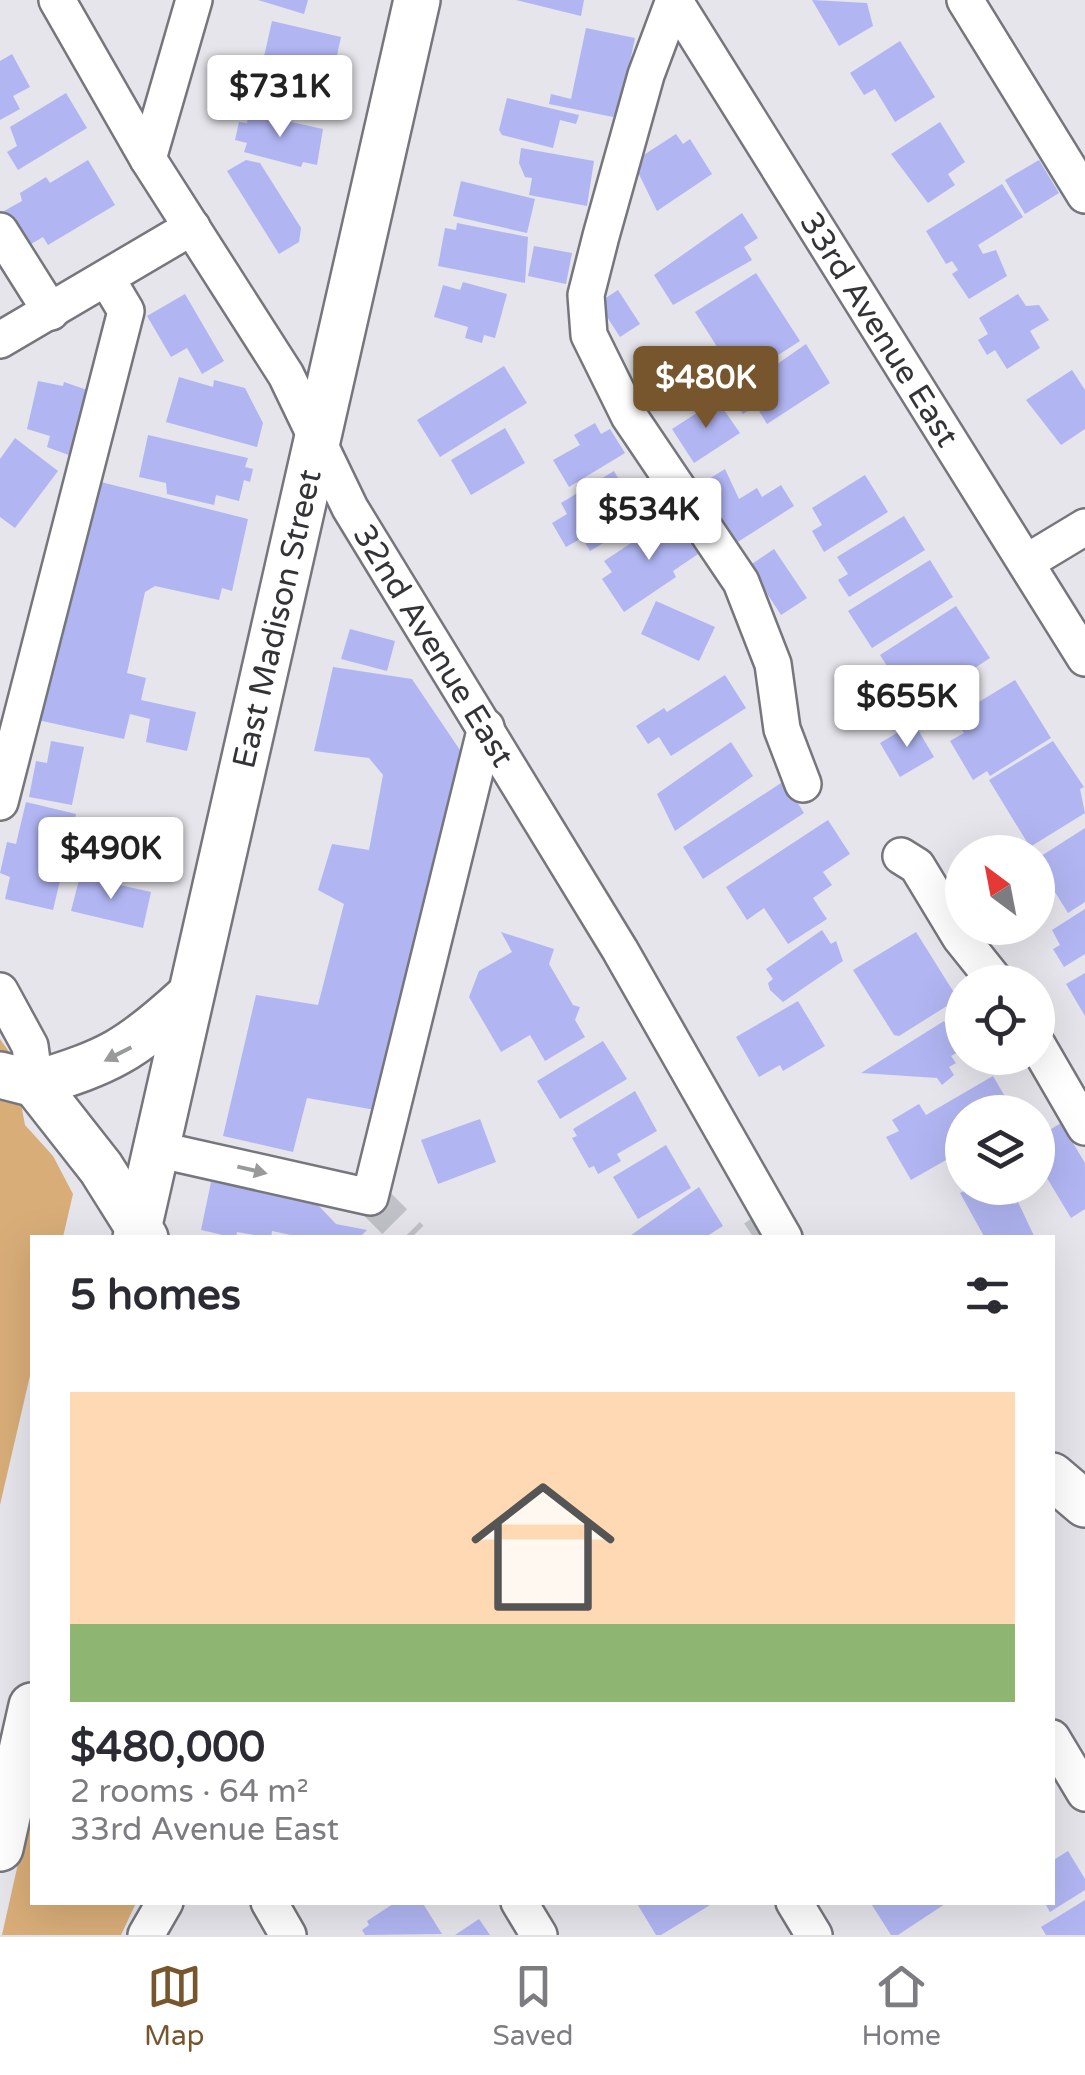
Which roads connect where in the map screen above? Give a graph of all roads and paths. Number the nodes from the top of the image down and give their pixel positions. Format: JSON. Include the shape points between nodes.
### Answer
{"nodes":[{"id":1,"x":57,"y":0,"type":"edge"},
{"id":2,"x":194,"y":0,"type":"edge"},
{"id":3,"x":417,"y":0,"type":"edge"},
{"id":4,"x":674,"y":0,"type":"edge"},
{"id":5,"x":965,"y":0,"type":"edge"},
{"id":6,"x":148,"y":159,"type":"junction"},
{"id":7,"x":1085,"y":195,"type":"edge"},
{"id":8,"x":192,"y":227,"type":"junction"},
{"id":9,"x":0,"y":230,"type":"edge"},
{"id":10,"x":107,"y":279,"type":"junction"},
{"id":11,"x":50,"y":312,"type":"junction"},
{"id":12,"x":0,"y":340,"type":"edge"},
{"id":13,"x":316,"y":438,"type":"junction"},
{"id":14,"x":1085,"y":526,"type":"edge"},
{"id":15,"x":1028,"y":562,"type":"junction"},
{"id":16,"x":1085,"y":658,"type":"edge"},
{"id":17,"x":486,"y":727,"type":"junction"},
{"id":18,"x":803,"y":784,"type":"dead end"},
{"id":19,"x":0,"y":802,"type":"edge"},
{"id":20,"x":901,"y":856,"type":"dead end"},
{"id":21,"x":982,"y":965,"type":"edge"},
{"id":22,"x":0,"y":991,"type":"edge"},
{"id":23,"x":187,"y":998,"type":"junction"},
{"id":24,"x":1055,"y":1075,"type":"edge"},
{"id":25,"x":18,"y":1079,"type":"edge"},
{"id":26,"x":1085,"y":1127,"type":"edge"},
{"id":27,"x":156,"y":1149,"type":"junction"},
{"id":28,"x":140,"y":1234,"type":"edge"},
{"id":29,"x":782,"y":1235,"type":"edge"},
{"id":30,"x":1055,"y":1479,"type":"edge"},
{"id":31,"x":1085,"y":1504,"type":"edge"},
{"id":32,"x":30,"y":1715,"type":"edge"},
{"id":33,"x":1055,"y":1743,"type":"edge"},
{"id":34,"x":1085,"y":1793,"type":"edge"},
{"id":35,"x":0,"y":1848,"type":"edge"},
{"id":36,"x":163,"y":1905,"type":"edge"},
{"id":37,"x":271,"y":1905,"type":"edge"},
{"id":38,"x":521,"y":1905,"type":"edge"},
{"id":39,"x":796,"y":1905,"type":"edge"},
{"id":40,"x":146,"y":1935,"type":"edge"},
{"id":41,"x":288,"y":1935,"type":"edge"},
{"id":42,"x":539,"y":1935,"type":"edge"},
{"id":43,"x":814,"y":1935,"type":"edge"}],
"edges":[{"from":1,"to":6,"type":"street","name":"32nd Avenue East"},
{"from":2,"to":6,"type":"street"},
{"from":3,"to":13,"type":"main road","name":"East Madison Street"},
{"from":4,"to":15,"type":"street","name":"33rd Avenue East"},
{"from":4,"to":18,"type":"street","via":[[601,236],[586,295],[589,334],[629,416],[741,582],[773,664],[782,729]]},
{"from":5,"to":7,"type":"street"},
{"from":6,"to":8,"type":"street","name":"32nd Avenue East"},
{"from":8,"to":10,"type":"street"},
{"from":8,"to":13,"type":"street","name":"32nd Avenue East","via":[[286,375]]},
{"from":9,"to":11,"type":"street"},
{"from":10,"to":11,"type":"street"},
{"from":10,"to":19,"type":"street","via":[[126,311]]},
{"from":11,"to":12,"type":"street"},
{"from":13,"to":17,"type":"street","name":"32nd Avenue East","via":[[350,508]]},
{"from":13,"to":23,"type":"main road","name":"East Madison Street"},
{"from":14,"to":15,"type":"street"},
{"from":15,"to":16,"type":"street","name":"33rd Avenue East"},
{"from":27,"to":17,"type":"street","one_way":true,"via":[[370,1197]]},
{"from":17,"to":29,"type":"street","name":"32nd Avenue East"},
{"from":20,"to":21,"type":"street","via":[[918,866]]},
{"from":22,"to":25,"type":"street","via":[[30,1046]]},
{"from":23,"to":25,"type":"main road","one_way":true,"via":[[134,1046],[97,1065]]},
{"from":23,"to":27,"type":"main road","name":"East Madison Street"},
{"from":24,"to":26,"type":"street"},
{"from":25,"to":28,"type":"main road","via":[[101,1168]]},
{"from":27,"to":28,"type":"main road","name":"East Madison Street"},
{"from":30,"to":31,"type":"main road"},
{"from":32,"to":35,"type":"main road"},
{"from":33,"to":34,"type":"street"},
{"from":36,"to":40,"type":"street"},
{"from":37,"to":41,"type":"street"},
{"from":38,"to":42,"type":"street"},
{"from":39,"to":43,"type":"street"}]}
